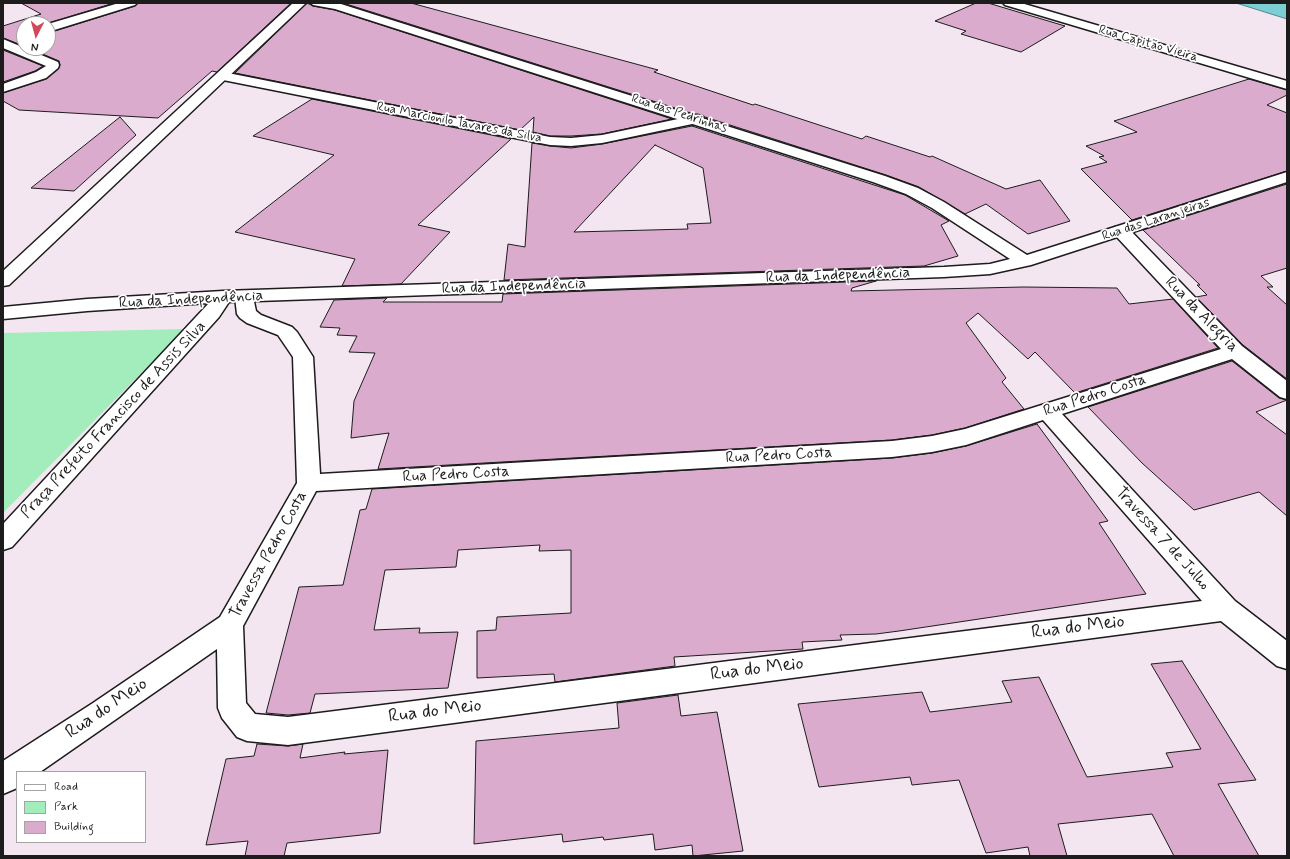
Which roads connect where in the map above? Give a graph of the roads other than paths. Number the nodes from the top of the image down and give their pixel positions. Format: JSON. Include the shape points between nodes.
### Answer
{"nodes":[{"id":1,"x":84,"y":3,"type":"edge"},
{"id":2,"x":130,"y":3,"type":"edge"},
{"id":3,"x":300,"y":3,"type":"edge"},
{"id":4,"x":317,"y":3,"type":"edge"},
{"id":5,"x":1009,"y":3,"type":"edge"},
{"id":6,"x":103,"y":11,"type":"junction"},
{"id":7,"x":56,"y":26,"type":"edge"},
{"id":8,"x":16,"y":37,"type":"edge"},
{"id":9,"x":3,"y":42,"type":"edge"},
{"id":10,"x":223,"y":76,"type":"junction"},
{"id":11,"x":1287,"y":85,"type":"edge"},
{"id":12,"x":3,"y":88,"type":"edge"},
{"id":13,"x":696,"y":120,"type":"junction"},
{"id":14,"x":1287,"y":177,"type":"edge"},
{"id":15,"x":1121,"y":232,"type":"junction"},
{"id":16,"x":1025,"y":261,"type":"junction"},
{"id":17,"x":3,"y":282,"type":"edge"},
{"id":18,"x":234,"y":297,"type":"junction"},
{"id":19,"x":3,"y":313,"type":"edge"},
{"id":20,"x":1235,"y":351,"type":"junction"},
{"id":21,"x":1287,"y":392,"type":"edge"},
{"id":22,"x":1047,"y":411,"type":"junction"},
{"id":23,"x":309,"y":483,"type":"junction"},
{"id":24,"x":3,"y":540,"type":"edge"},
{"id":25,"x":1226,"y":609,"type":"junction"},
{"id":26,"x":230,"y":625,"type":"junction"},
{"id":27,"x":1287,"y":657,"type":"edge"},
{"id":28,"x":288,"y":731,"type":"joint"},
{"id":29,"x":3,"y":779,"type":"edge"}],
"edges":[{"from":1,"to":6,"type":"street"},
{"from":2,"to":6,"type":"street"},
{"from":3,"to":10,"type":"street"},
{"from":4,"to":13,"type":"street","name":"Rua das Pedrinhas","via":[[337,6]]},
{"from":5,"to":11,"type":"street","name":"Rua Capitão Vieira"},
{"from":6,"to":7,"type":"street"},
{"from":8,"to":9,"type":"street"},
{"from":9,"to":12,"type":"street","via":[[53,65],[42,75]]},
{"from":10,"to":13,"type":"street","name":"Rua Marcionilo Tavares da Silva","via":[[550,141],[602,139]]},
{"from":10,"to":17,"type":"street"},
{"from":13,"to":16,"type":"street","name":"Rua das Pedrinhas","via":[[912,191]]},
{"from":14,"to":15,"type":"street","name":"Rua das Laranjeiras"},
{"from":15,"to":16,"type":"street","name":"Rua das Laranjeiras"},
{"from":15,"to":20,"type":"street","name":"Rua da Alegria"},
{"from":16,"to":18,"type":"street","name":"Rua da Independência","via":[[990,269],[944,272]]},
{"from":18,"to":19,"type":"street","name":"Rua da Independência","via":[[87,305]]},
{"from":18,"to":23,"type":"street","name":"Travessa Pedro Costa","via":[[254,319],[285,331],[303,357]]},
{"from":18,"to":24,"type":"street","name":"Praça Prefeito Francisco de Assis Silva","via":[[212,313]]},
{"from":20,"to":21,"type":"street","name":"Rua da Alegria"},
{"from":20,"to":22,"type":"street","name":"Rua Pedro Costa"},
{"from":22,"to":23,"type":"street","name":"Rua Pedro Costa","via":[[966,437],[892,449]]},
{"from":22,"to":25,"type":"street","name":"Travessa 7 de Julho"},
{"from":23,"to":26,"type":"street","name":"Travessa Pedro Costa"},
{"from":25,"to":27,"type":"street","name":"Travessa 7 de Julho"},
{"from":25,"to":28,"type":"street","name":"Rua do Meio"},
{"from":26,"to":28,"type":"street","name":"Travessa Pedro Costa","via":[[232,708],[246,727]]},
{"from":26,"to":29,"type":"street","name":"Rua do Meio"}]}
